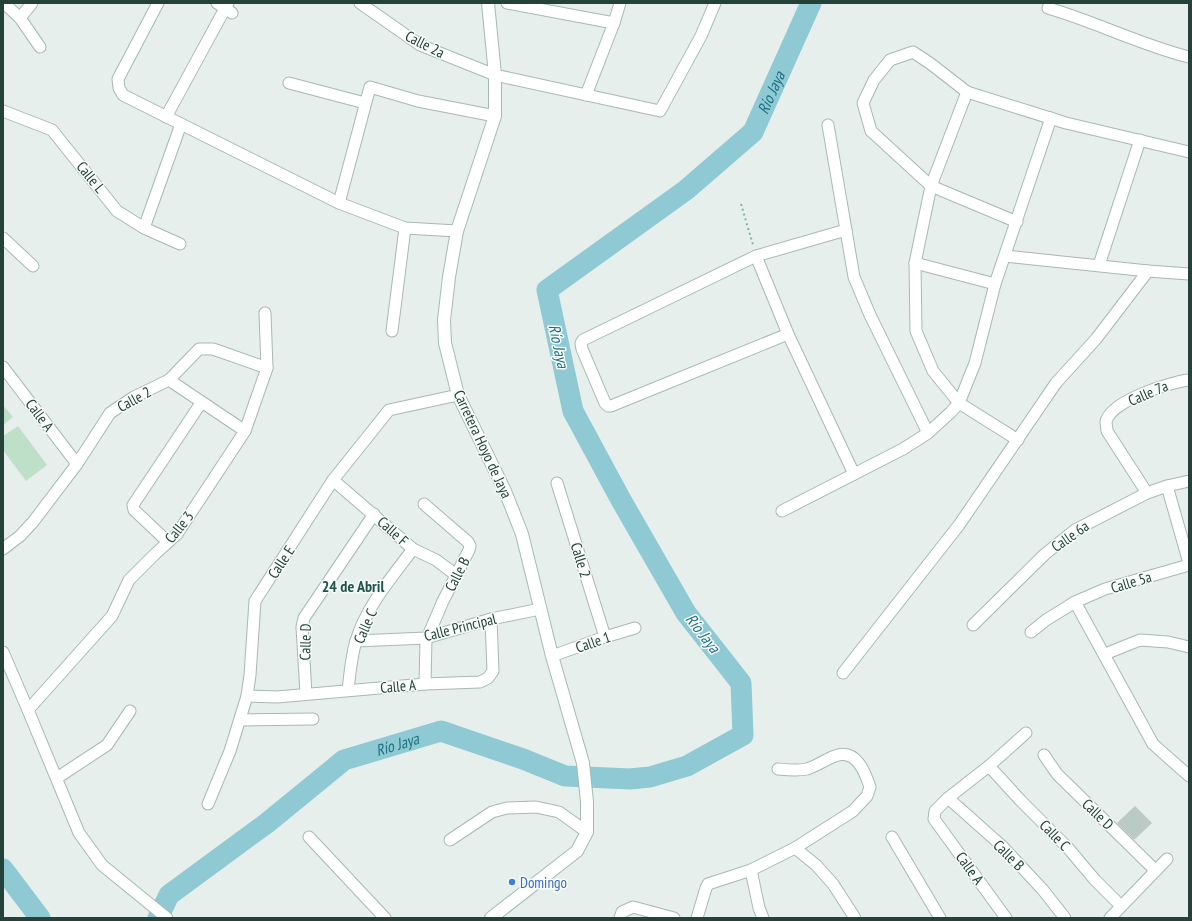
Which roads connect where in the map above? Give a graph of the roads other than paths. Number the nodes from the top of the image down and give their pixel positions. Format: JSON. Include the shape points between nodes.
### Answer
{"nodes":[{"id":1,"x":4,"y":3,"type":"edge"},
{"id":2,"x":32,"y":3,"type":"edge"},
{"id":3,"x":158,"y":3,"type":"edge"},
{"id":4,"x":360,"y":3,"type":"edge"},
{"id":5,"x":488,"y":3,"type":"edge"},
{"id":6,"x":507,"y":3,"type":"edge"},
{"id":7,"x":620,"y":3,"type":"edge"},
{"id":8,"x":715,"y":3,"type":"edge"},
{"id":9,"x":225,"y":7,"type":"edge"},
{"id":10,"x":1048,"y":8,"type":"dead end"},
{"id":11,"x":20,"y":18,"type":"junction"},
{"id":12,"x":614,"y":23,"type":"junction"},
{"id":13,"x":40,"y":47,"type":"dead end"},
{"id":14,"x":1189,"y":57,"type":"edge"},
{"id":15,"x":495,"y":75,"type":"junction"},
{"id":16,"x":289,"y":83,"type":"dead end"},
{"id":17,"x":967,"y":92,"type":"junction"},
{"id":18,"x":586,"y":95,"type":"junction"},
{"id":19,"x":365,"y":103,"type":"junction"},
{"id":20,"x":3,"y":111,"type":"edge"},
{"id":21,"x":495,"y":116,"type":"junction"},
{"id":22,"x":166,"y":117,"type":"junction"},
{"id":23,"x":1051,"y":118,"type":"junction"},
{"id":24,"x":181,"y":124,"type":"junction"},
{"id":25,"x":828,"y":125,"type":"dead end"},
{"id":26,"x":1140,"y":140,"type":"junction"},
{"id":27,"x":1189,"y":152,"type":"edge"},
{"id":28,"x":931,"y":186,"type":"junction"},
{"id":29,"x":339,"y":203,"type":"junction"},
{"id":30,"x":1017,"y":222,"type":"junction"},
{"id":31,"x":144,"y":228,"type":"junction"},
{"id":32,"x":405,"y":228,"type":"junction"},
{"id":33,"x":846,"y":230,"type":"junction"},
{"id":34,"x":457,"y":231,"type":"junction"},
{"id":35,"x":3,"y":238,"type":"edge"},
{"id":36,"x":180,"y":244,"type":"dead end"},
{"id":37,"x":756,"y":256,"type":"junction"},
{"id":38,"x":1005,"y":256,"type":"junction"},
{"id":39,"x":915,"y":263,"type":"junction"},
{"id":40,"x":1099,"y":265,"type":"junction"},
{"id":41,"x":33,"y":266,"type":"dead end"},
{"id":42,"x":1148,"y":271,"type":"junction"},
{"id":43,"x":1189,"y":273,"type":"edge"},
{"id":44,"x":995,"y":284,"type":"junction"},
{"id":45,"x":265,"y":313,"type":"dead end"},
{"id":46,"x":392,"y":332,"type":"dead end"},
{"id":47,"x":788,"y":334,"type":"junction"},
{"id":48,"x":3,"y":367,"type":"edge"},
{"id":49,"x":267,"y":368,"type":"junction"},
{"id":50,"x":169,"y":380,"type":"junction"},
{"id":51,"x":1189,"y":380,"type":"edge"},
{"id":52,"x":458,"y":395,"type":"junction"},
{"id":53,"x":201,"y":403,"type":"junction"},
{"id":54,"x":959,"y":403,"type":"junction"},
{"id":55,"x":245,"y":431,"type":"junction"},
{"id":56,"x":928,"y":434,"type":"junction"},
{"id":57,"x":1018,"y":440,"type":"junction"},
{"id":58,"x":77,"y":464,"type":"junction"},
{"id":59,"x":854,"y":474,"type":"junction"},
{"id":60,"x":333,"y":480,"type":"junction"},
{"id":61,"x":1189,"y":481,"type":"edge"},
{"id":62,"x":557,"y":483,"type":"dead end"},
{"id":63,"x":1167,"y":486,"type":"junction"},
{"id":64,"x":1147,"y":493,"type":"junction"},
{"id":65,"x":424,"y":504,"type":"dead end"},
{"id":66,"x":782,"y":511,"type":"dead end"},
{"id":67,"x":374,"y":514,"type":"junction"},
{"id":68,"x":168,"y":542,"type":"junction"},
{"id":69,"x":3,"y":549,"type":"edge"},
{"id":70,"x":413,"y":549,"type":"junction"},
{"id":71,"x":1189,"y":564,"type":"edge"},
{"id":72,"x":456,"y":575,"type":"junction"},
{"id":73,"x":1075,"y":602,"type":"junction"},
{"id":74,"x":540,"y":609,"type":"junction"},
{"id":75,"x":491,"y":619,"type":"junction"},
{"id":76,"x":973,"y":625,"type":"dead end"},
{"id":77,"x":635,"y":628,"type":"dead end"},
{"id":78,"x":1031,"y":632,"type":"dead end"},
{"id":79,"x":605,"y":636,"type":"junction"},
{"id":80,"x":427,"y":637,"type":"junction"},
{"id":81,"x":356,"y":641,"type":"junction"},
{"id":82,"x":1189,"y":647,"type":"edge"},
{"id":83,"x":3,"y":652,"type":"edge"},
{"id":84,"x":1105,"y":654,"type":"junction"},
{"id":85,"x":552,"y":656,"type":"junction"},
{"id":86,"x":843,"y":673,"type":"dead end"},
{"id":87,"x":425,"y":684,"type":"junction"},
{"id":88,"x":348,"y":690,"type":"junction"},
{"id":89,"x":306,"y":694,"type":"junction"},
{"id":90,"x":247,"y":696,"type":"junction"},
{"id":91,"x":28,"y":710,"type":"junction"},
{"id":92,"x":130,"y":711,"type":"dead end"},
{"id":93,"x":313,"y":719,"type":"dead end"},
{"id":94,"x":241,"y":720,"type":"junction"},
{"id":95,"x":1026,"y":733,"type":"dead end"},
{"id":96,"x":1044,"y":755,"type":"dead end"},
{"id":97,"x":989,"y":766,"type":"junction"},
{"id":98,"x":778,"y":769,"type":"dead end"},
{"id":99,"x":1189,"y":776,"type":"edge"},
{"id":100,"x":57,"y":778,"type":"junction"},
{"id":101,"x":948,"y":798,"type":"junction"},
{"id":102,"x":208,"y":804,"type":"dead end"},
{"id":103,"x":587,"y":832,"type":"junction"},
{"id":104,"x":309,"y":837,"type":"dead end"},
{"id":105,"x":892,"y":837,"type":"dead end"},
{"id":106,"x":450,"y":840,"type":"dead end"},
{"id":107,"x":795,"y":848,"type":"junction"},
{"id":108,"x":1167,"y":858,"type":"dead end"},
{"id":109,"x":751,"y":870,"type":"junction"},
{"id":110,"x":1155,"y":870,"type":"junction"},
{"id":111,"x":1121,"y":906,"type":"junction"},
{"id":112,"x":621,"y":915,"type":"edge"},
{"id":113,"x":167,"y":918,"type":"edge"},
{"id":114,"x":385,"y":918,"type":"edge"},
{"id":115,"x":491,"y":918,"type":"edge"},
{"id":116,"x":674,"y":918,"type":"edge"},
{"id":117,"x":697,"y":918,"type":"edge"},
{"id":118,"x":763,"y":918,"type":"edge"},
{"id":119,"x":855,"y":918,"type":"edge"},
{"id":120,"x":940,"y":918,"type":"edge"},
{"id":121,"x":1006,"y":918,"type":"edge"},
{"id":122,"x":1064,"y":918,"type":"edge"},
{"id":123,"x":1110,"y":918,"type":"edge"}],
"edges":[{"from":1,"to":11,"type":"street"},
{"from":2,"to":11,"type":"street"},
{"from":3,"to":22,"type":"street","via":[[118,79],[123,96]]},
{"from":4,"to":15,"type":"street","name":"Calle 2a","via":[[420,45]]},
{"from":5,"to":15,"type":"street","name":"Carretera Hoyo de Jaya"},
{"from":6,"to":12,"type":"street"},
{"from":7,"to":12,"type":"street"},
{"from":8,"to":18,"type":"street","name":"Calle 2a","via":[[701,36],[660,112]]},
{"from":9,"to":22,"type":"street"},
{"from":10,"to":14,"type":"street"},
{"from":11,"to":13,"type":"street"},
{"from":12,"to":18,"type":"street"},
{"from":15,"to":18,"type":"street","name":"Calle 2a"},
{"from":15,"to":21,"type":"street","name":"Carretera Hoyo de Jaya"},
{"from":16,"to":19,"type":"street"},
{"from":17,"to":23,"type":"street"},
{"from":17,"to":28,"type":"street"},
{"from":17,"to":28,"type":"street","via":[[912,52],[890,60],[874,80],[863,103],[871,131]]},
{"from":19,"to":21,"type":"street","via":[[369,89],[373,87],[418,101]]},
{"from":19,"to":29,"type":"street"},
{"from":20,"to":31,"type":"street","name":"Calle L","via":[[52,130],[117,211]]},
{"from":21,"to":34,"type":"street","name":"Carretera Hoyo de Jaya"},
{"from":22,"to":24,"type":"street"},
{"from":23,"to":26,"type":"street"},
{"from":23,"to":30,"type":"street"},
{"from":24,"to":29,"type":"street"},
{"from":24,"to":31,"type":"street"},
{"from":25,"to":33,"type":"street"},
{"from":26,"to":27,"type":"street"},
{"from":26,"to":40,"type":"street"},
{"from":28,"to":30,"type":"street"},
{"from":28,"to":39,"type":"street"},
{"from":29,"to":32,"type":"street"},
{"from":30,"to":38,"type":"street"},
{"from":31,"to":36,"type":"street","name":"Calle L"},
{"from":32,"to":34,"type":"street"},
{"from":32,"to":46,"type":"street"},
{"from":33,"to":37,"type":"street"},
{"from":33,"to":56,"type":"street","via":[[854,277]]},
{"from":34,"to":52,"type":"street","name":"Carretera Hoyo de Jaya","via":[[444,320],[445,343]]},
{"from":35,"to":41,"type":"street"},
{"from":37,"to":47,"type":"street"},
{"from":37,"to":47,"type":"street","via":[[584,340],[581,343],[582,349],[605,404],[611,406]]},
{"from":38,"to":40,"type":"street"},
{"from":38,"to":44,"type":"street"},
{"from":39,"to":44,"type":"street"},
{"from":39,"to":54,"type":"street","via":[[916,331],[933,372]]},
{"from":40,"to":42,"type":"street"},
{"from":42,"to":43,"type":"street"},
{"from":42,"to":57,"type":"street","via":[[1096,339],[1056,383]]},
{"from":44,"to":54,"type":"street","via":[[975,363]]},
{"from":45,"to":49,"type":"street","name":"Calle 3"},
{"from":47,"to":59,"type":"street"},
{"from":48,"to":58,"type":"street","name":"Calle A"},
{"from":49,"to":50,"type":"street","name":"Calle 2","via":[[213,349],[199,349]]},
{"from":49,"to":55,"type":"street","name":"Calle 3"},
{"from":50,"to":53,"type":"street"},
{"from":50,"to":58,"type":"street","name":"Calle 2","via":[[134,397],[110,413]]},
{"from":51,"to":64,"type":"street","name":"Calle 7a","via":[[1153,389],[1120,405],[1106,421],[1107,431]]},
{"from":52,"to":60,"type":"street","name":"Calle E","via":[[389,410]]},
{"from":52,"to":74,"type":"street","name":"Carretera Hoyo de Jaya","via":[[505,491],[522,534]]},
{"from":53,"to":55,"type":"street"},
{"from":53,"to":68,"type":"street","via":[[133,505],[134,510]]},
{"from":54,"to":56,"type":"street"},
{"from":54,"to":57,"type":"street"},
{"from":55,"to":68,"type":"street","name":"Calle 3","via":[[177,534]]},
{"from":56,"to":59,"type":"street"},
{"from":57,"to":86,"type":"street","via":[[959,525]]},
{"from":58,"to":69,"type":"street","name":"Calle 2","via":[[34,522]]},
{"from":59,"to":66,"type":"street"},
{"from":60,"to":67,"type":"street","name":"Calle F"},
{"from":60,"to":90,"type":"street","name":"Calle E","via":[[255,601]]},
{"from":61,"to":63,"type":"street","name":"Calle 6a"},
{"from":62,"to":79,"type":"street","name":"Calle 2"},
{"from":63,"to":64,"type":"street","name":"Calle 6a"},
{"from":63,"to":71,"type":"street"},
{"from":64,"to":76,"type":"street","name":"Calle 6a","via":[[1075,530],[1045,554]]},
{"from":65,"to":72,"type":"street","name":"Calle B","via":[[470,546]]},
{"from":67,"to":70,"type":"street","name":"Calle F"},
{"from":67,"to":89,"type":"street","name":"Calle D","via":[[304,618],[302,627]]},
{"from":68,"to":91,"type":"street","name":"Calle 3","via":[[129,580],[112,616]]},
{"from":70,"to":72,"type":"street","name":"Calle F","via":[[436,560]]},
{"from":70,"to":81,"type":"street","name":"Calle C","via":[[368,612]]},
{"from":71,"to":73,"type":"street","name":"Calle 5a","via":[[1105,589]]},
{"from":72,"to":80,"type":"street","name":"Calle B"},
{"from":73,"to":78,"type":"street","name":"Calle 5a"},
{"from":73,"to":84,"type":"street"},
{"from":74,"to":75,"type":"street","name":"Calle Principal"},
{"from":74,"to":85,"type":"street","name":"Carretera Hoyo de Jaya"},
{"from":75,"to":80,"type":"street","name":"Calle Principal"},
{"from":75,"to":87,"type":"street","name":"Calle A","via":[[493,671],[488,678],[480,682]]},
{"from":77,"to":79,"type":"street","name":"Calle 1"},
{"from":79,"to":85,"type":"street","name":"Calle 1"},
{"from":80,"to":81,"type":"street","name":"Calle Principal"},
{"from":80,"to":87,"type":"street","name":"Calle B"},
{"from":81,"to":88,"type":"street","name":"Calle C"},
{"from":82,"to":84,"type":"street","via":[[1140,640]]},
{"from":83,"to":91,"type":"street"},
{"from":84,"to":99,"type":"street","via":[[1153,744]]},
{"from":85,"to":103,"type":"street","name":"Carretera Hoyo de Jaya","via":[[583,763]]},
{"from":87,"to":88,"type":"street","name":"Calle A"},
{"from":88,"to":89,"type":"street","name":"Calle A"},
{"from":89,"to":90,"type":"street","name":"Calle A","via":[[277,697]]},
{"from":90,"to":94,"type":"street","name":"Calle E"},
{"from":91,"to":100,"type":"street"},
{"from":92,"to":100,"type":"street","via":[[107,745]]},
{"from":93,"to":94,"type":"street"},
{"from":94,"to":102,"type":"street","name":"Calle E"},
{"from":95,"to":97,"type":"street"},
{"from":96,"to":110,"type":"street","name":"Calle D","via":[[1057,774]]},
{"from":97,"to":101,"type":"street"},
{"from":97,"to":111,"type":"street","name":"Calle C"},
{"from":98,"to":107,"type":"street","via":[[806,769],[847,754],[855,758],[870,787],[867,796],[853,810]]},
{"from":100,"to":113,"type":"street","via":[[79,833],[102,865]]},
{"from":101,"to":121,"type":"street","name":"Calle A","via":[[935,811],[934,819]]},
{"from":101,"to":122,"type":"street","name":"Calle B","via":[[1002,846],[1043,890]]},
{"from":103,"to":106,"type":"street","via":[[559,812],[536,807],[507,808],[492,812]]},
{"from":103,"to":115,"type":"street","via":[[577,851]]},
{"from":104,"to":114,"type":"street"},
{"from":105,"to":120,"type":"street"},
{"from":107,"to":109,"type":"street"},
{"from":107,"to":119,"type":"street","via":[[816,865],[833,884]]},
{"from":108,"to":110,"type":"street"},
{"from":109,"to":117,"type":"street","via":[[708,884]]},
{"from":109,"to":118,"type":"street"},
{"from":110,"to":111,"type":"street"},
{"from":111,"to":123,"type":"street"},
{"from":112,"to":116,"type":"street","via":[[633,907]]}]}
